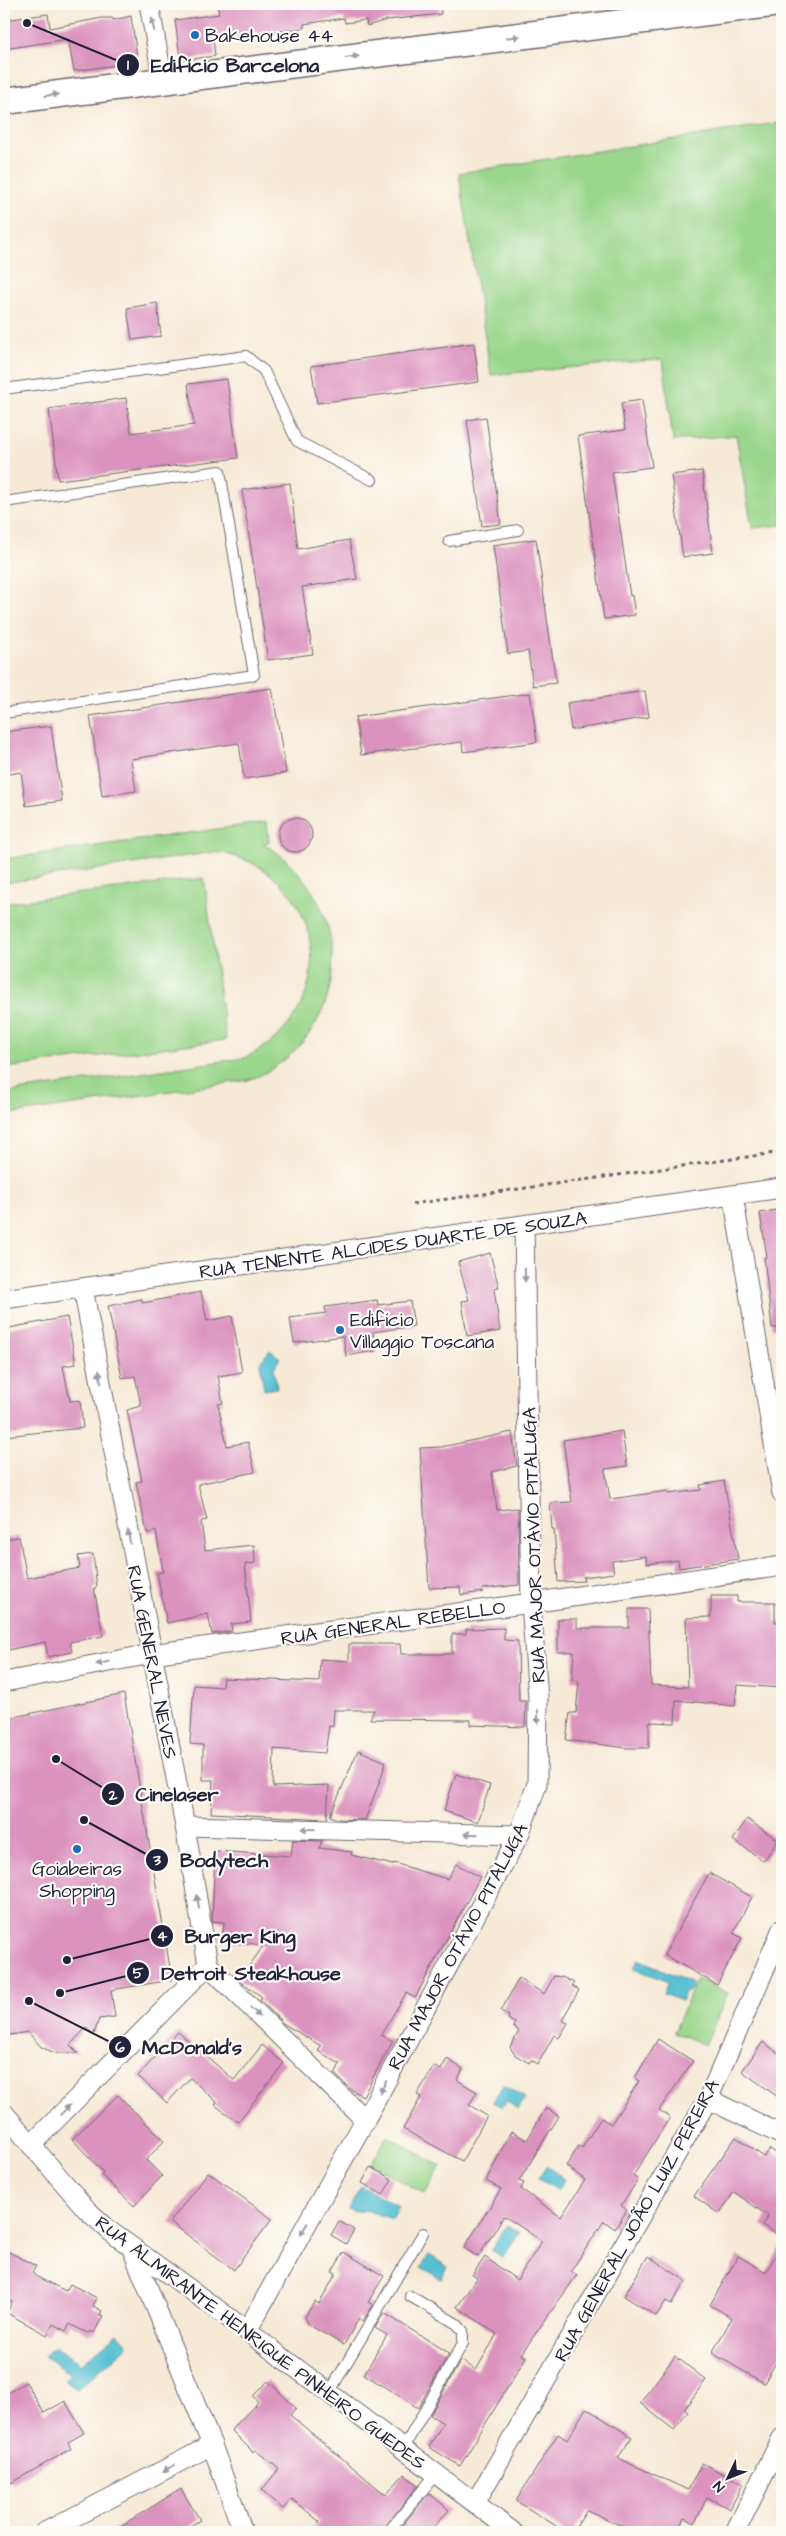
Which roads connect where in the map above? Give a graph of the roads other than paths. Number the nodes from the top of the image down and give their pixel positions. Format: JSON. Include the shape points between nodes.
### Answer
{"nodes":[{"id":1,"x":149,"y":4,"type":"edge"},
{"id":2,"x":772,"y":4,"type":"edge"},
{"id":3,"x":163,"y":81,"type":"junction"},
{"id":4,"x":4,"y":101,"type":"edge"},
{"id":5,"x":4,"y":389,"type":"edge"},
{"id":6,"x":372,"y":480,"type":"dead end"},
{"id":7,"x":4,"y":502,"type":"edge"},
{"id":8,"x":518,"y":530,"type":"dead end"},
{"id":9,"x":449,"y":541,"type":"dead end"},
{"id":10,"x":4,"y":713,"type":"edge"},
{"id":11,"x":782,"y":1188,"type":"edge"},
{"id":12,"x":733,"y":1195,"type":"junction"},
{"id":13,"x":524,"y":1226,"type":"junction"},
{"id":14,"x":83,"y":1288,"type":"junction"},
{"id":15,"x":4,"y":1299,"type":"edge"},
{"id":16,"x":782,"y":1494,"type":"edge"},
{"id":17,"x":782,"y":1566,"type":"edge"},
{"id":18,"x":531,"y":1604,"type":"junction"},
{"id":19,"x":151,"y":1654,"type":"junction"},
{"id":20,"x":4,"y":1682,"type":"edge"},
{"id":21,"x":185,"y":1826,"type":"junction"},
{"id":22,"x":519,"y":1835,"type":"junction"},
{"id":23,"x":782,"y":1929,"type":"edge"},
{"id":24,"x":208,"y":1965,"type":"junction"},
{"id":25,"x":708,"y":2099,"type":"junction"},
{"id":26,"x":4,"y":2113,"type":"edge"},
{"id":27,"x":365,"y":2120,"type":"junction"},
{"id":28,"x":782,"y":2135,"type":"edge"},
{"id":29,"x":31,"y":2145,"type":"junction"},
{"id":30,"x":423,"y":2233,"type":"dead end"},
{"id":31,"x":132,"y":2249,"type":"junction"},
{"id":32,"x":410,"y":2296,"type":"dead end"},
{"id":33,"x":247,"y":2331,"type":"junction"},
{"id":34,"x":329,"y":2393,"type":"junction"},
{"id":35,"x":782,"y":2438,"type":"edge"},
{"id":36,"x":212,"y":2445,"type":"junction"},
{"id":37,"x":403,"y":2449,"type":"junction"},
{"id":38,"x":436,"y":2474,"type":"junction"},
{"id":39,"x":475,"y":2503,"type":"junction"},
{"id":40,"x":45,"y":2532,"type":"edge"},
{"id":41,"x":243,"y":2532,"type":"edge"},
{"id":42,"x":388,"y":2532,"type":"edge"},
{"id":43,"x":513,"y":2532,"type":"edge"},
{"id":44,"x":698,"y":2532,"type":"edge"},
{"id":45,"x":704,"y":2532,"type":"edge"},
{"id":46,"x":735,"y":2532,"type":"edge"}],
"edges":[{"from":3,"to":1,"type":"street","one_way":true},
{"from":3,"to":2,"type":"street","one_way":true},
{"from":4,"to":3,"type":"street","one_way":true},
{"from":5,"to":6,"type":"lane","via":[[246,356],[264,371],[297,441]]},
{"from":7,"to":10,"type":"lane","via":[[220,471],[254,676]]},
{"from":8,"to":9,"type":"lane"},
{"from":11,"to":12,"type":"street","name":"RUA TENENTE ALCIDES DUARTE DE SOUZA"},
{"from":12,"to":13,"type":"street","name":"RUA TENENTE ALCIDES DUARTE DE SOUZA"},
{"from":12,"to":16,"type":"street"},
{"from":13,"to":14,"type":"street","name":"RUA TENENTE ALCIDES DUARTE DE SOUZA"},
{"from":13,"to":18,"type":"street","name":"RUA MAJOR OTÁVIO PITALUGA","one_way":true},
{"from":14,"to":15,"type":"street","name":"RUA TENENTE ALCIDES DUARTE DE SOUZA"},
{"from":19,"to":14,"type":"street","name":"RUA GENERAL NEVES","one_way":true},
{"from":17,"to":18,"type":"street","name":"RUA GENERAL REBELLO"},
{"from":18,"to":19,"type":"street","name":"RUA GENERAL REBELLO"},
{"from":18,"to":22,"type":"street","name":"RUA MAJOR OTÁVIO PITALUGA","one_way":true,"via":[[538,1698],[536,1784]]},
{"from":19,"to":20,"type":"street","name":"RUA GENERAL REBELLO","one_way":true},
{"from":19,"to":21,"type":"street","name":"RUA GENERAL NEVES"},
{"from":22,"to":21,"type":"street","one_way":true},
{"from":24,"to":21,"type":"street","name":"RUA GENERAL NEVES","one_way":true},
{"from":22,"to":27,"type":"street","name":"RUA MAJOR OTÁVIO PITALUGA","one_way":true},
{"from":23,"to":25,"type":"street","name":"RUA GENERAL JOÃO LUIZ PEREIRA"},
{"from":24,"to":27,"type":"street","one_way":true},
{"from":29,"to":24,"type":"street","one_way":true},
{"from":25,"to":28,"type":"street"},
{"from":25,"to":39,"type":"street","name":"RUA GENERAL JOÃO LUIZ PEREIRA"},
{"from":26,"to":29,"type":"street","name":"RUA ALMIRANTE HENRIQUE PINHEIRO GUEDES"},
{"from":27,"to":33,"type":"street","name":"RUA MAJOR OTÁVIO PITALUGA","one_way":true},
{"from":29,"to":31,"type":"street","name":"RUA ALMIRANTE HENRIQUE PINHEIRO GUEDES","via":[[87,2210]]},
{"from":30,"to":34,"type":"lane"},
{"from":31,"to":33,"type":"street","name":"RUA ALMIRANTE HENRIQUE PINHEIRO GUEDES"},
{"from":31,"to":36,"type":"street"},
{"from":32,"to":37,"type":"lane","via":[[457,2324],[463,2331],[463,2343]]},
{"from":33,"to":34,"type":"street","name":"RUA ALMIRANTE HENRIQUE PINHEIRO GUEDES"},
{"from":34,"to":37,"type":"street","name":"RUA ALMIRANTE HENRIQUE PINHEIRO GUEDES"},
{"from":35,"to":46,"type":"street"},
{"from":36,"to":40,"type":"street","one_way":true},
{"from":36,"to":41,"type":"street"},
{"from":37,"to":38,"type":"street","name":"RUA ALMIRANTE HENRIQUE PINHEIRO GUEDES"},
{"from":38,"to":39,"type":"street","name":"RUA ALMIRANTE HENRIQUE PINHEIRO GUEDES"},
{"from":38,"to":42,"type":"lane"},
{"from":39,"to":43,"type":"street","name":"RUA ALMIRANTE HENRIQUE PINHEIRO GUEDES"},
{"from":44,"to":45,"type":"lane"}]}
